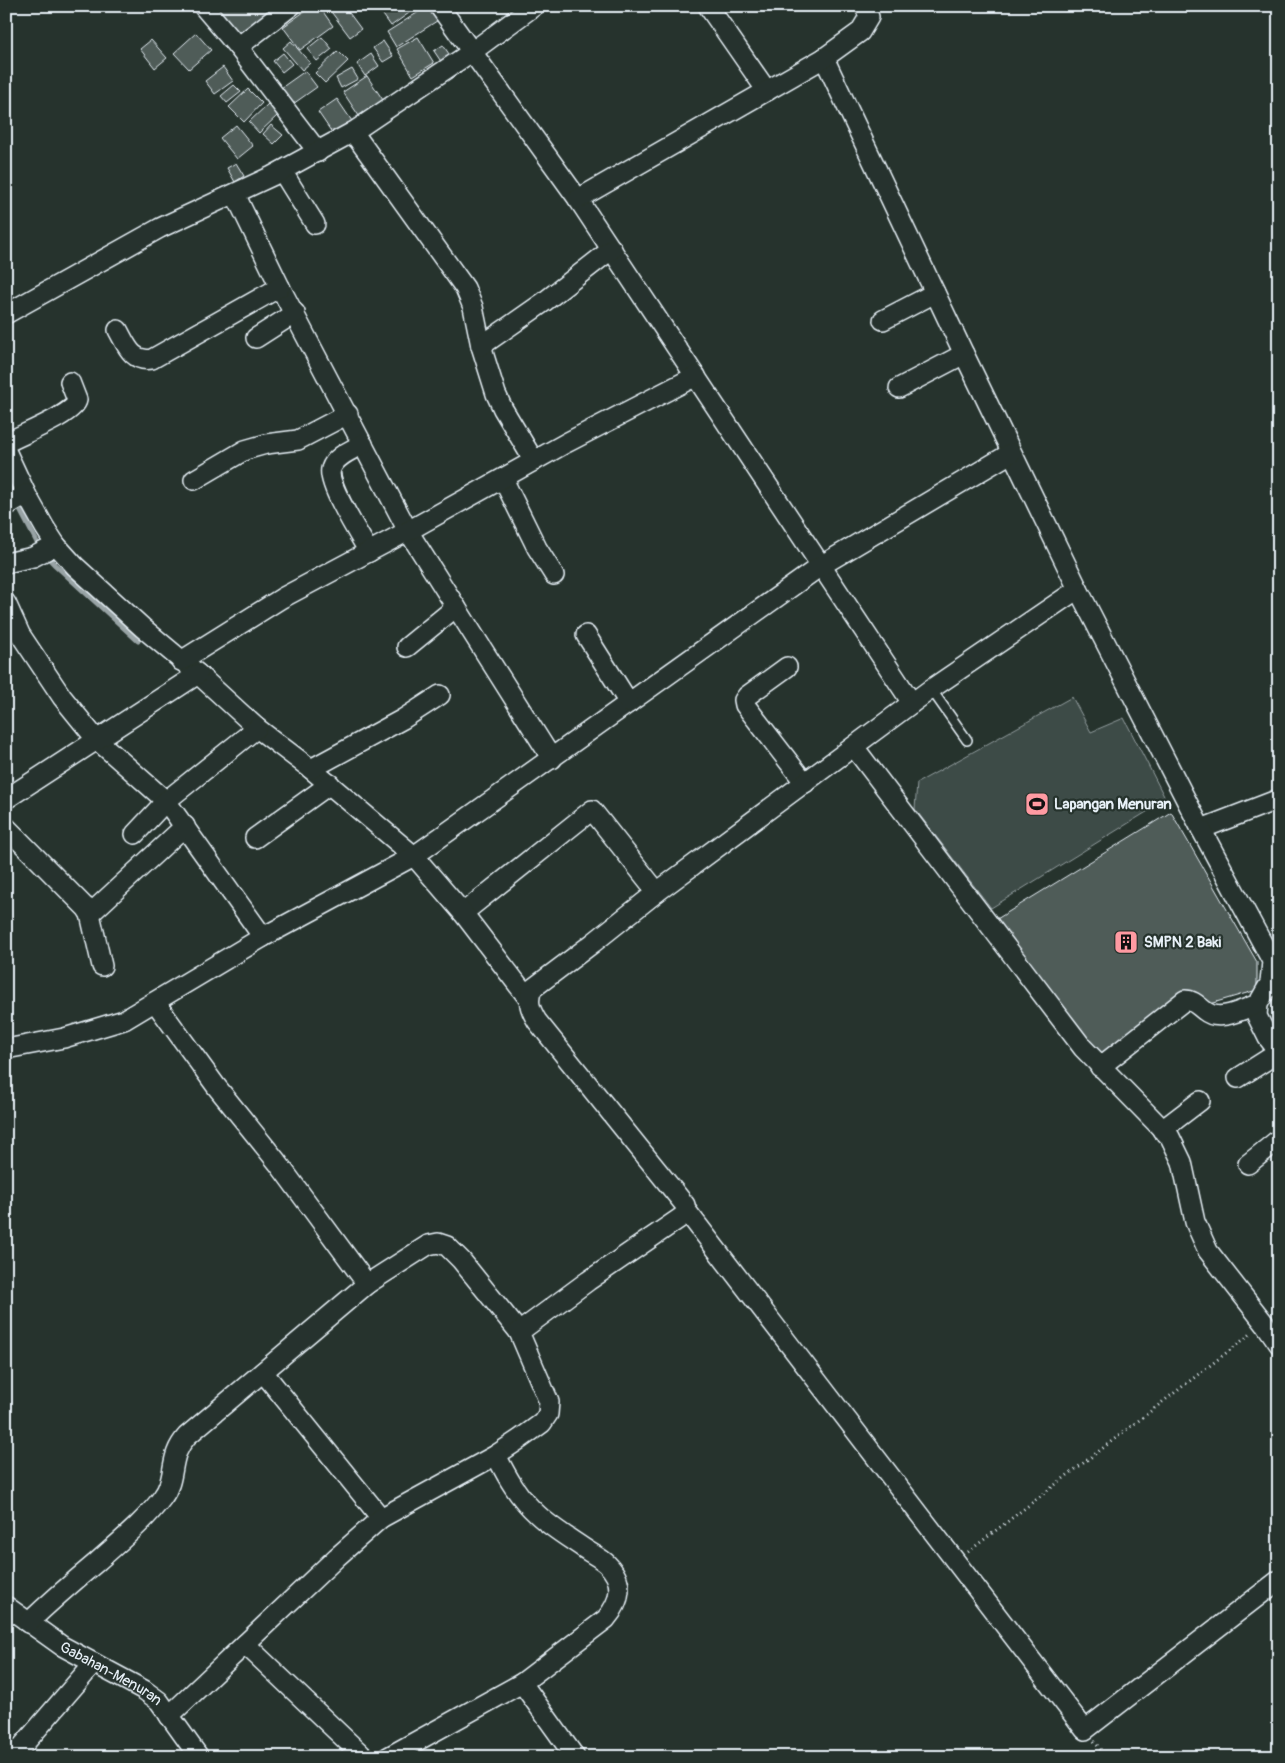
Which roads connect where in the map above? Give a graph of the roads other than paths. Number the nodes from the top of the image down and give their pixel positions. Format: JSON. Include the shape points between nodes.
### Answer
{"nodes":[{"id":1,"x":204,"y":6,"type":"edge"},
{"id":2,"x":291,"y":6,"type":"edge"},
{"id":3,"x":439,"y":6,"type":"edge"},
{"id":4,"x":534,"y":6,"type":"edge"},
{"id":5,"x":708,"y":6,"type":"edge"},
{"id":6,"x":865,"y":6,"type":"edge"},
{"id":7,"x":238,"y":47,"type":"junction"},
{"id":8,"x":473,"y":51,"type":"junction"},
{"id":9,"x":824,"y":58,"type":"junction"},
{"id":10,"x":767,"y":90,"type":"junction"},
{"id":11,"x":353,"y":132,"type":"junction"},
{"id":12,"x":318,"y":152,"type":"junction"},
{"id":13,"x":282,"y":171,"type":"junction"},
{"id":14,"x":235,"y":194,"type":"junction"},
{"id":15,"x":578,"y":199,"type":"junction"},
{"id":16,"x":315,"y":224,"type":"dead end"},
{"id":17,"x":612,"y":249,"type":"junction"},
{"id":18,"x":280,"y":287,"type":"junction"},
{"id":19,"x":935,"y":293,"type":"junction"},
{"id":20,"x":295,"y":313,"type":"junction"},
{"id":21,"x":6,"y":314,"type":"edge"},
{"id":22,"x":883,"y":320,"type":"dead end"},
{"id":23,"x":118,"y":330,"type":"dead end"},
{"id":24,"x":256,"y":338,"type":"dead end"},
{"id":25,"x":481,"y":346,"type":"junction"},
{"id":26,"x":964,"y":354,"type":"junction"},
{"id":27,"x":696,"y":376,"type":"junction"},
{"id":28,"x":70,"y":382,"type":"dead end"},
{"id":29,"x":899,"y":388,"type":"dead end"},
{"id":30,"x":348,"y":414,"type":"junction"},
{"id":31,"x":6,"y":443,"type":"edge"},
{"id":32,"x":363,"y":444,"type":"junction"},
{"id":33,"x":6,"y":451,"type":"edge"},
{"id":34,"x":1011,"y":453,"type":"junction"},
{"id":35,"x":534,"y":461,"type":"junction"},
{"id":36,"x":503,"y":479,"type":"junction"},
{"id":37,"x":194,"y":480,"type":"dead end"},
{"id":38,"x":26,"y":494,"type":"junction"},
{"id":39,"x":6,"y":506,"type":"edge"},
{"id":40,"x":408,"y":532,"type":"junction"},
{"id":41,"x":47,"y":550,"type":"junction"},
{"id":42,"x":369,"y":552,"type":"junction"},
{"id":43,"x":6,"y":563,"type":"edge"},
{"id":44,"x":822,"y":565,"type":"junction"},
{"id":45,"x":554,"y":575,"type":"dead end"},
{"id":46,"x":1078,"y":589,"type":"junction"},
{"id":47,"x":6,"y":603,"type":"edge"},
{"id":48,"x":456,"y":607,"type":"junction"},
{"id":49,"x":586,"y":635,"type":"dead end"},
{"id":50,"x":407,"y":647,"type":"dead end"},
{"id":51,"x":181,"y":661,"type":"junction"},
{"id":52,"x":787,"y":667,"type":"dead end"},
{"id":53,"x":198,"y":674,"type":"junction"},
{"id":54,"x":931,"y":689,"type":"junction"},
{"id":55,"x":440,"y":695,"type":"dead end"},
{"id":56,"x":629,"y":703,"type":"junction"},
{"id":57,"x":912,"y":703,"type":"junction"},
{"id":58,"x":257,"y":728,"type":"junction"},
{"id":59,"x":96,"y":739,"type":"junction"},
{"id":60,"x":967,"y":740,"type":"dead end"},
{"id":61,"x":854,"y":747,"type":"junction"},
{"id":62,"x":552,"y":758,"type":"junction"},
{"id":63,"x":311,"y":769,"type":"junction"},
{"id":64,"x":805,"y":783,"type":"junction"},
{"id":65,"x":330,"y":784,"type":"junction"},
{"id":66,"x":6,"y":799,"type":"edge"},
{"id":67,"x":1279,"y":799,"type":"edge"},
{"id":68,"x":166,"y":801,"type":"junction"},
{"id":69,"x":185,"y":826,"type":"junction"},
{"id":70,"x":6,"y":827,"type":"edge"},
{"id":71,"x":1201,"y":829,"type":"junction"},
{"id":72,"x":135,"y":834,"type":"dead end"},
{"id":73,"x":255,"y":838,"type":"dead end"},
{"id":74,"x":414,"y":856,"type":"junction"},
{"id":75,"x":657,"y":892,"type":"junction"},
{"id":76,"x":463,"y":913,"type":"junction"},
{"id":77,"x":90,"y":914,"type":"junction"},
{"id":78,"x":263,"y":937,"type":"junction"},
{"id":79,"x":1275,"y":962,"type":"edge"},
{"id":80,"x":102,"y":966,"type":"dead end"},
{"id":81,"x":528,"y":998,"type":"junction"},
{"id":82,"x":154,"y":1002,"type":"junction"},
{"id":83,"x":1258,"y":1004,"type":"junction"},
{"id":84,"x":6,"y":1049,"type":"edge"},
{"id":85,"x":1100,"y":1067,"type":"junction"},
{"id":86,"x":1238,"y":1078,"type":"dead end"},
{"id":87,"x":1200,"y":1101,"type":"dead end"},
{"id":88,"x":1162,"y":1130,"type":"junction"},
{"id":89,"x":1279,"y":1139,"type":"edge"},
{"id":90,"x":1248,"y":1164,"type":"dead end"},
{"id":91,"x":686,"y":1210,"type":"junction"},
{"id":92,"x":367,"y":1284,"type":"junction"},
{"id":93,"x":519,"y":1332,"type":"junction"},
{"id":94,"x":1279,"y":1344,"type":"edge"},
{"id":95,"x":262,"y":1372,"type":"junction"},
{"id":96,"x":496,"y":1455,"type":"junction"},
{"id":97,"x":381,"y":1518,"type":"junction"},
{"id":98,"x":1279,"y":1580,"type":"edge"},
{"id":99,"x":6,"y":1606,"type":"edge"},
{"id":100,"x":28,"y":1623,"type":"junction"},
{"id":101,"x":246,"y":1644,"type":"junction"},
{"id":102,"x":94,"y":1663,"type":"junction"},
{"id":103,"x":522,"y":1683,"type":"junction"},
{"id":104,"x":169,"y":1716,"type":"junction"},
{"id":105,"x":20,"y":1757,"type":"edge"},
{"id":106,"x":199,"y":1757,"type":"edge"},
{"id":107,"x":364,"y":1757,"type":"edge"},
{"id":108,"x":388,"y":1757,"type":"edge"},
{"id":109,"x":575,"y":1757,"type":"edge"}],
"edges":[{"from":1,"to":7,"type":"street"},
{"from":2,"to":7,"type":"street"},
{"from":3,"to":8,"type":"street"},
{"from":4,"to":8,"type":"street"},
{"from":5,"to":10,"type":"street"},
{"from":6,"to":9,"type":"street","via":[[869,17],[860,32]]},
{"from":7,"to":12,"type":"street"},
{"from":8,"to":11,"type":"street"},
{"from":8,"to":15,"type":"street"},
{"from":9,"to":10,"type":"street"},
{"from":9,"to":19,"type":"street"},
{"from":10,"to":15,"type":"street"},
{"from":11,"to":12,"type":"street"},
{"from":11,"to":25,"type":"street","via":[[465,288],[474,307]]},
{"from":12,"to":13,"type":"street"},
{"from":13,"to":14,"type":"street"},
{"from":13,"to":16,"type":"street"},
{"from":14,"to":18,"type":"street"},
{"from":14,"to":21,"type":"street","via":[[160,228]]},
{"from":15,"to":17,"type":"street"},
{"from":17,"to":25,"type":"street"},
{"from":17,"to":27,"type":"street"},
{"from":18,"to":20,"type":"street"},
{"from":18,"to":23,"type":"street","via":[[152,359],[142,360],[134,356]]},
{"from":19,"to":22,"type":"street"},
{"from":19,"to":26,"type":"street"},
{"from":20,"to":24,"type":"street"},
{"from":20,"to":30,"type":"street"},
{"from":25,"to":35,"type":"street","via":[[502,409]]},
{"from":26,"to":29,"type":"street"},
{"from":26,"to":34,"type":"street"},
{"from":27,"to":35,"type":"street"},
{"from":27,"to":44,"type":"street"},
{"from":28,"to":31,"type":"street","via":[[77,400],[75,406]]},
{"from":30,"to":32,"type":"street"},
{"from":30,"to":37,"type":"street","via":[[298,440],[245,450]]},
{"from":32,"to":40,"type":"street"},
{"from":32,"to":42,"type":"street","via":[[335,461],[330,473]]},
{"from":33,"to":38,"type":"street"},
{"from":34,"to":44,"type":"street"},
{"from":34,"to":46,"type":"street"},
{"from":35,"to":36,"type":"street"},
{"from":36,"to":40,"type":"street"},
{"from":36,"to":45,"type":"street"},
{"from":38,"to":39,"type":"street"},
{"from":38,"to":41,"type":"street"},
{"from":40,"to":42,"type":"street"},
{"from":40,"to":48,"type":"street"},
{"from":41,"to":43,"type":"street"},
{"from":41,"to":51,"type":"street","via":[[75,566]]},
{"from":42,"to":51,"type":"street","via":[[282,598]]},
{"from":44,"to":56,"type":"street"},
{"from":44,"to":57,"type":"street"},
{"from":46,"to":54,"type":"street"},
{"from":46,"to":71,"type":"street"},
{"from":47,"to":59,"type":"street","via":[[20,634],[45,674]]},
{"from":48,"to":50,"type":"street"},
{"from":48,"to":62,"type":"street"},
{"from":49,"to":56,"type":"street"},
{"from":51,"to":53,"type":"street"},
{"from":52,"to":64,"type":"street","via":[[744,700]]},
{"from":53,"to":58,"type":"street"},
{"from":53,"to":59,"type":"street"},
{"from":54,"to":57,"type":"street"},
{"from":54,"to":60,"type":"lane"},
{"from":55,"to":63,"type":"street"},
{"from":56,"to":62,"type":"street"},
{"from":57,"to":61,"type":"street"},
{"from":58,"to":63,"type":"street"},
{"from":58,"to":68,"type":"street"},
{"from":59,"to":66,"type":"street"},
{"from":59,"to":68,"type":"street"},
{"from":61,"to":64,"type":"street"},
{"from":61,"to":85,"type":"street"},
{"from":62,"to":74,"type":"street"},
{"from":63,"to":65,"type":"street"},
{"from":64,"to":75,"type":"street"},
{"from":65,"to":73,"type":"street"},
{"from":65,"to":74,"type":"street"},
{"from":67,"to":71,"type":"street"},
{"from":68,"to":69,"type":"street"},
{"from":68,"to":72,"type":"street"},
{"from":69,"to":77,"type":"street"},
{"from":69,"to":78,"type":"street"},
{"from":70,"to":77,"type":"street"},
{"from":71,"to":79,"type":"street"},
{"from":74,"to":76,"type":"street"},
{"from":74,"to":78,"type":"street"},
{"from":75,"to":76,"type":"street","via":[[592,810]]},
{"from":75,"to":81,"type":"street","via":[[532,989]]},
{"from":76,"to":81,"type":"street"},
{"from":77,"to":80,"type":"street"},
{"from":78,"to":82,"type":"street"},
{"from":79,"to":83,"type":"street","via":[[1270,983]]},
{"from":81,"to":91,"type":"street","via":[[537,1021]]},
{"from":82,"to":84,"type":"street","via":[[124,1020],[64,1038]]},
{"from":82,"to":92,"type":"street"},
{"from":83,"to":85,"type":"street","via":[[1216,1016],[1185,1000]]},
{"from":83,"to":86,"type":"street","via":[[1257,1016],[1279,1052]]},
{"from":85,"to":88,"type":"street"},
{"from":87,"to":88,"type":"street"},
{"from":88,"to":94,"type":"street","via":[[1175,1145],[1182,1162],[1195,1222],[1208,1251]]},
{"from":89,"to":90,"type":"street"},
{"from":91,"to":93,"type":"street","via":[[683,1216]]},
{"from":91,"to":98,"type":"street","via":[[1085,1730]]},
{"from":92,"to":93,"type":"street","via":[[428,1245],[438,1243],[447,1246],[461,1260]]},
{"from":92,"to":95,"type":"street"},
{"from":93,"to":96,"type":"street","via":[[549,1402],[548,1414],[542,1423]]},
{"from":95,"to":97,"type":"street"},
{"from":95,"to":100,"type":"street","via":[[182,1442],[174,1459],[168,1490],[128,1535]]},
{"from":96,"to":97,"type":"street"},
{"from":96,"to":103,"type":"street","via":[[510,1483],[539,1516],[607,1564],[618,1579],[620,1594],[606,1619]]},
{"from":97,"to":101,"type":"street"},
{"from":99,"to":100,"type":"street","name":"Gabahan-Menuran"},
{"from":100,"to":102,"type":"street","name":"Gabahan-Menuran"},
{"from":101,"to":104,"type":"street"},
{"from":101,"to":107,"type":"street"},
{"from":102,"to":104,"type":"street","name":"Gabahan-Menuran","via":[[144,1690],[159,1701]]},
{"from":102,"to":105,"type":"street","via":[[19,1750]]},
{"from":103,"to":108,"type":"street"},
{"from":103,"to":109,"type":"street"},
{"from":104,"to":106,"type":"street","name":"Gabahan-Menuran"}]}
